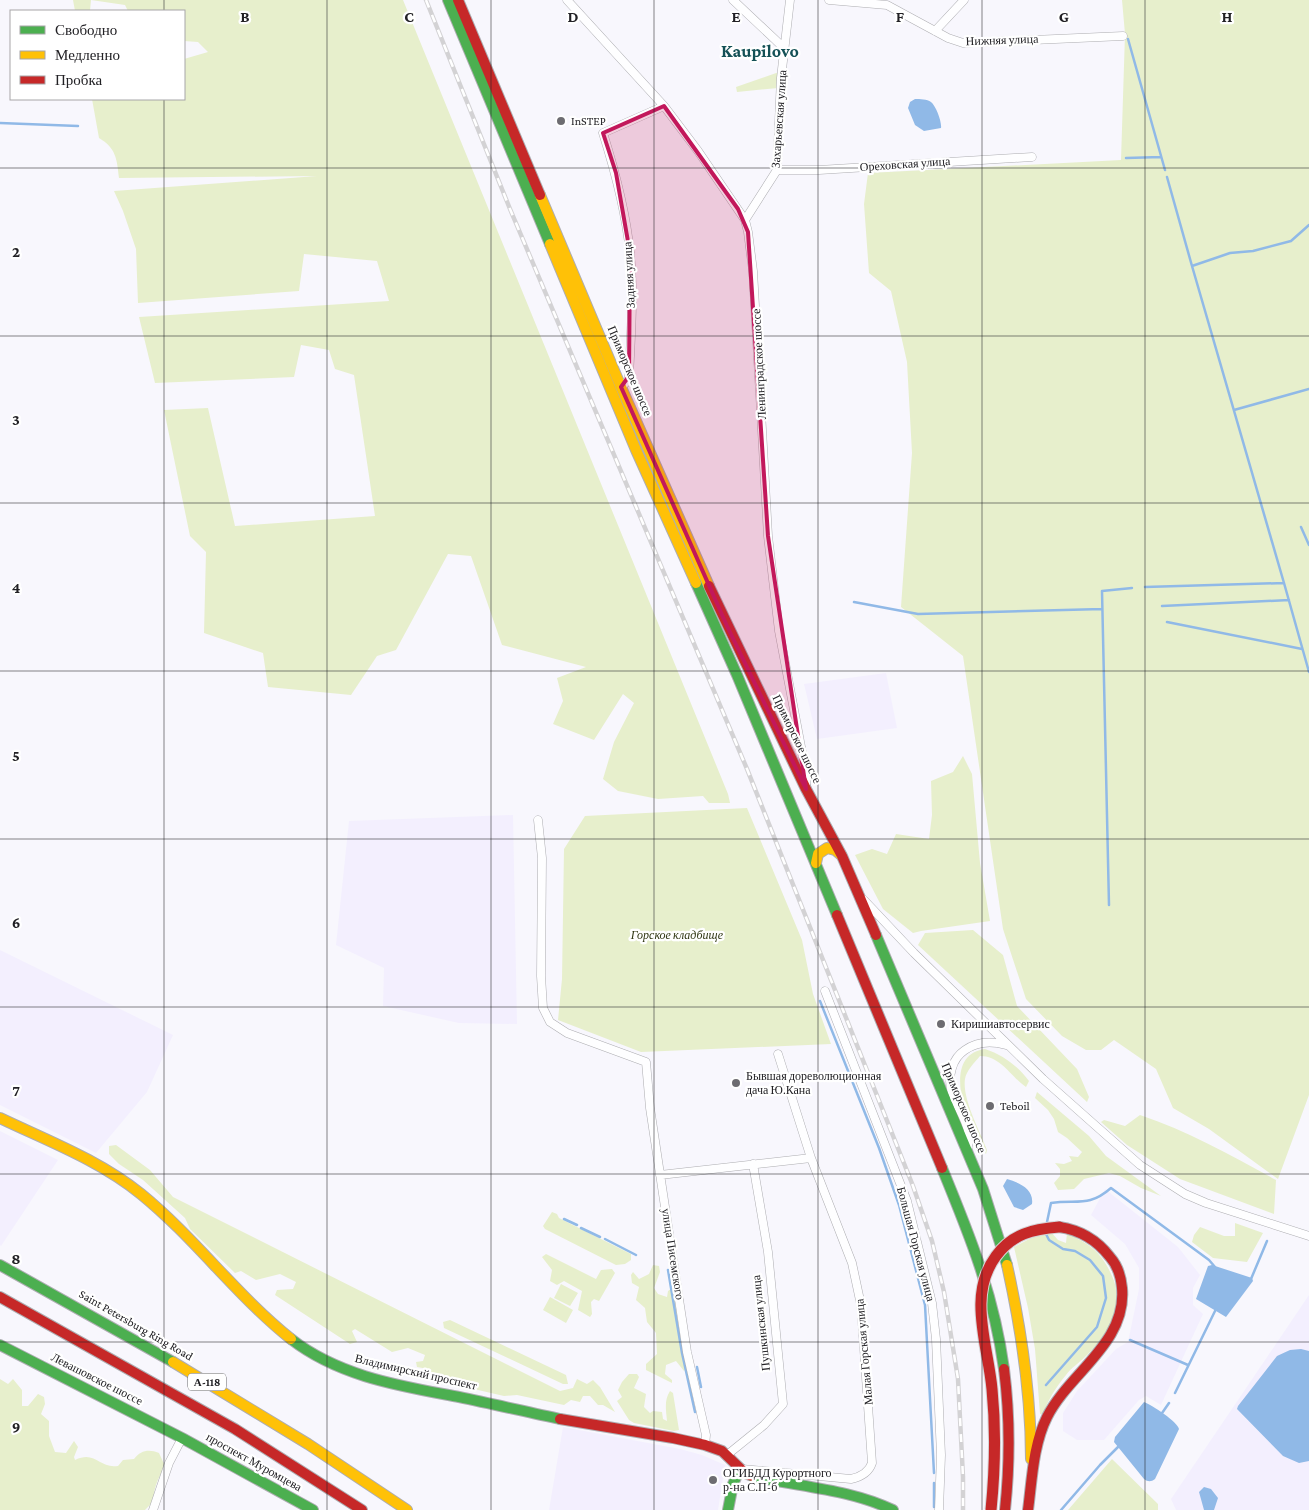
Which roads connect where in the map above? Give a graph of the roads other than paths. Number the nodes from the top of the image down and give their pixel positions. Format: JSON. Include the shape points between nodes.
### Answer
{"nodes":[{"id":1,"x":448,"y":0,"type":"edge"},
{"id":2,"x":458,"y":0,"type":"edge"},
{"id":3,"x":567,"y":0,"type":"edge"},
{"id":4,"x":733,"y":0,"type":"edge"},
{"id":5,"x":790,"y":0,"type":"edge"},
{"id":6,"x":829,"y":0,"type":"edge"},
{"id":7,"x":964,"y":0,"type":"edge"},
{"id":8,"x":935,"y":32,"type":"junction"},
{"id":9,"x":1123,"y":36,"type":"dead end"},
{"id":10,"x":784,"y":48,"type":"junction"},
{"id":11,"x":664,"y":106,"type":"junction"},
{"id":12,"x":1032,"y":157,"type":"dead end"},
{"id":13,"x":777,"y":170,"type":"junction"},
{"id":14,"x":745,"y":220,"type":"junction"},
{"id":15,"x":621,"y":387,"type":"junction"},
{"id":16,"x":806,"y":789,"type":"junction"},
{"id":17,"x":538,"y":820,"type":"dead end"},
{"id":18,"x":842,"y":856,"type":"junction"},
{"id":19,"x":816,"y":862,"type":"junction"},
{"id":20,"x":859,"y":895,"type":"junction"},
{"id":21,"x":825,"y":991,"type":"dead end"},
{"id":22,"x":1009,"y":1046,"type":"junction"},
{"id":23,"x":778,"y":1054,"type":"dead end"},
{"id":24,"x":0,"y":1118,"type":"edge"},
{"id":25,"x":968,"y":1151,"type":"junction"},
{"id":26,"x":811,"y":1158,"type":"junction"},
{"id":27,"x":753,"y":1164,"type":"junction"},
{"id":28,"x":660,"y":1176,"type":"junction"},
{"id":29,"x":1309,"y":1236,"type":"edge"},
{"id":30,"x":0,"y":1265,"type":"edge"},
{"id":31,"x":0,"y":1297,"type":"edge"},
{"id":32,"x":0,"y":1345,"type":"edge"},
{"id":33,"x":182,"y":1438,"type":"junction"},
{"id":34,"x":705,"y":1445,"type":"junction"},
{"id":35,"x":727,"y":1456,"type":"junction"},
{"id":36,"x":740,"y":1469,"type":"junction"},
{"id":37,"x":1031,"y":1489,"type":"junction"},
{"id":38,"x":154,"y":1510,"type":"edge"},
{"id":39,"x":313,"y":1510,"type":"edge"},
{"id":40,"x":362,"y":1510,"type":"edge"},
{"id":41,"x":406,"y":1510,"type":"edge"},
{"id":42,"x":728,"y":1510,"type":"edge"},
{"id":43,"x":894,"y":1510,"type":"edge"},
{"id":44,"x":939,"y":1510,"type":"edge"},
{"id":45,"x":991,"y":1510,"type":"edge"},
{"id":46,"x":1005,"y":1510,"type":"edge"},
{"id":47,"x":1028,"y":1510,"type":"edge"}],
"edges":[{"from":1,"to":19,"type":"main road","name":"Приморское шоссе","via":[[636,450]]},
{"from":2,"to":15,"type":"main road","name":"Приморское шоссе"},
{"from":3,"to":11,"type":"street","name":"Ленинградское шоссе"},
{"from":4,"to":10,"type":"street"},
{"from":5,"to":10,"type":"street","name":"Захарьевская улица"},
{"from":6,"to":8,"type":"street","name":"Нижняя улица","via":[[887,5]]},
{"from":7,"to":8,"type":"street"},
{"from":8,"to":9,"type":"street","name":"Нижняя улица","via":[[964,43]]},
{"from":10,"to":13,"type":"street","name":"Захарьевская улица"},
{"from":11,"to":14,"type":"street","name":"Ленинградское шоссе"},
{"from":11,"to":15,"type":"street","name":"Задняя улица","via":[[603,133],[616,173],[630,253],[630,376]]},
{"from":12,"to":13,"type":"street","name":"Ореховская улица"},
{"from":13,"to":14,"type":"street","name":"Захарьевская улица"},
{"from":14,"to":16,"type":"street","name":"Ленинградское шоссе","via":[[754,281],[769,545],[779,631],[806,773]]},
{"from":15,"to":16,"type":"main road","name":"Приморское шоссе","via":[[727,626]]},
{"from":16,"to":18,"type":"main road","name":"Приморское шоссе"},
{"from":17,"to":28,"type":"street","name":"улица Писемского","via":[[542,858],[543,1008],[550,1022],[566,1034],[646,1062]]},
{"from":18,"to":19,"type":"main road","via":[[827,848],[818,854]]},
{"from":18,"to":20,"type":"main road","name":"Приморское шоссе"},
{"from":19,"to":46,"type":"main road","name":"Приморское шоссе","via":[[981,1266],[993,1311],[1006,1402],[1009,1450]]},
{"from":20,"to":22,"type":"street"},
{"from":20,"to":25,"type":"main road","name":"Приморское шоссе"},
{"from":21,"to":44,"type":"street","name":"Большая Горская улица","via":[[907,1201],[932,1303],[941,1455]]},
{"from":22,"to":25,"type":"street","via":[[989,1042],[971,1046],[954,1062],[950,1087],[968,1131]]},
{"from":22,"to":29,"type":"street","via":[[1140,1165],[1185,1194]]},
{"from":23,"to":26,"type":"street","name":"Малая Горская улица"},
{"from":24,"to":34,"type":"main road","name":"Владимирский проспект","via":[[114,1175],[139,1192],[270,1323],[323,1359],[416,1389],[578,1423]]},
{"from":25,"to":37,"type":"main road","name":"Приморское шоссе","via":[[1005,1254],[1017,1308],[1031,1418]]},
{"from":26,"to":27,"type":"street"},
{"from":26,"to":36,"type":"street","name":"Малая Горская улица","via":[[852,1263],[861,1305],[872,1463],[858,1478],[851,1479]]},
{"from":27,"to":28,"type":"street"},
{"from":27,"to":35,"type":"street","name":"Пушкинская улица","via":[[768,1252],[782,1404],[764,1425]]},
{"from":28,"to":34,"type":"street","name":"улица Писемского","via":[[688,1352],[706,1435]]},
{"from":30,"to":41,"type":"main road","name":"Saint Petersburg Ring Road","number":"А-118","via":[[79,1307],[249,1407]]},
{"from":31,"to":40,"type":"main road","number":"А-118","via":[[235,1429]]},
{"from":32,"to":33,"type":"main road","name":"Левашовское шоссе"},
{"from":33,"to":38,"type":"street","via":[[169,1463]]},
{"from":33,"to":39,"type":"main road","name":"проспект Муромцева"},
{"from":34,"to":35,"type":"main road","name":"Владимирский проспект"},
{"from":35,"to":36,"type":"main road","name":"Владимирский проспект"},
{"from":36,"to":42,"type":"main road","via":[[733,1484]]},
{"from":36,"to":43,"type":"main road","name":"Владимирский проспект","via":[[750,1476],[847,1494]]},
{"from":37,"to":45,"type":"main road","bridge":true,"via":[[1046,1419],[1065,1387],[1111,1336],[1124,1303],[1120,1272],[1113,1259],[1084,1233],[1059,1227],[1042,1228],[1015,1238],[997,1254],[982,1284],[981,1311],[995,1432]]},
{"from":37,"to":47,"type":"main road","name":"Приморское шоссе"}]}
